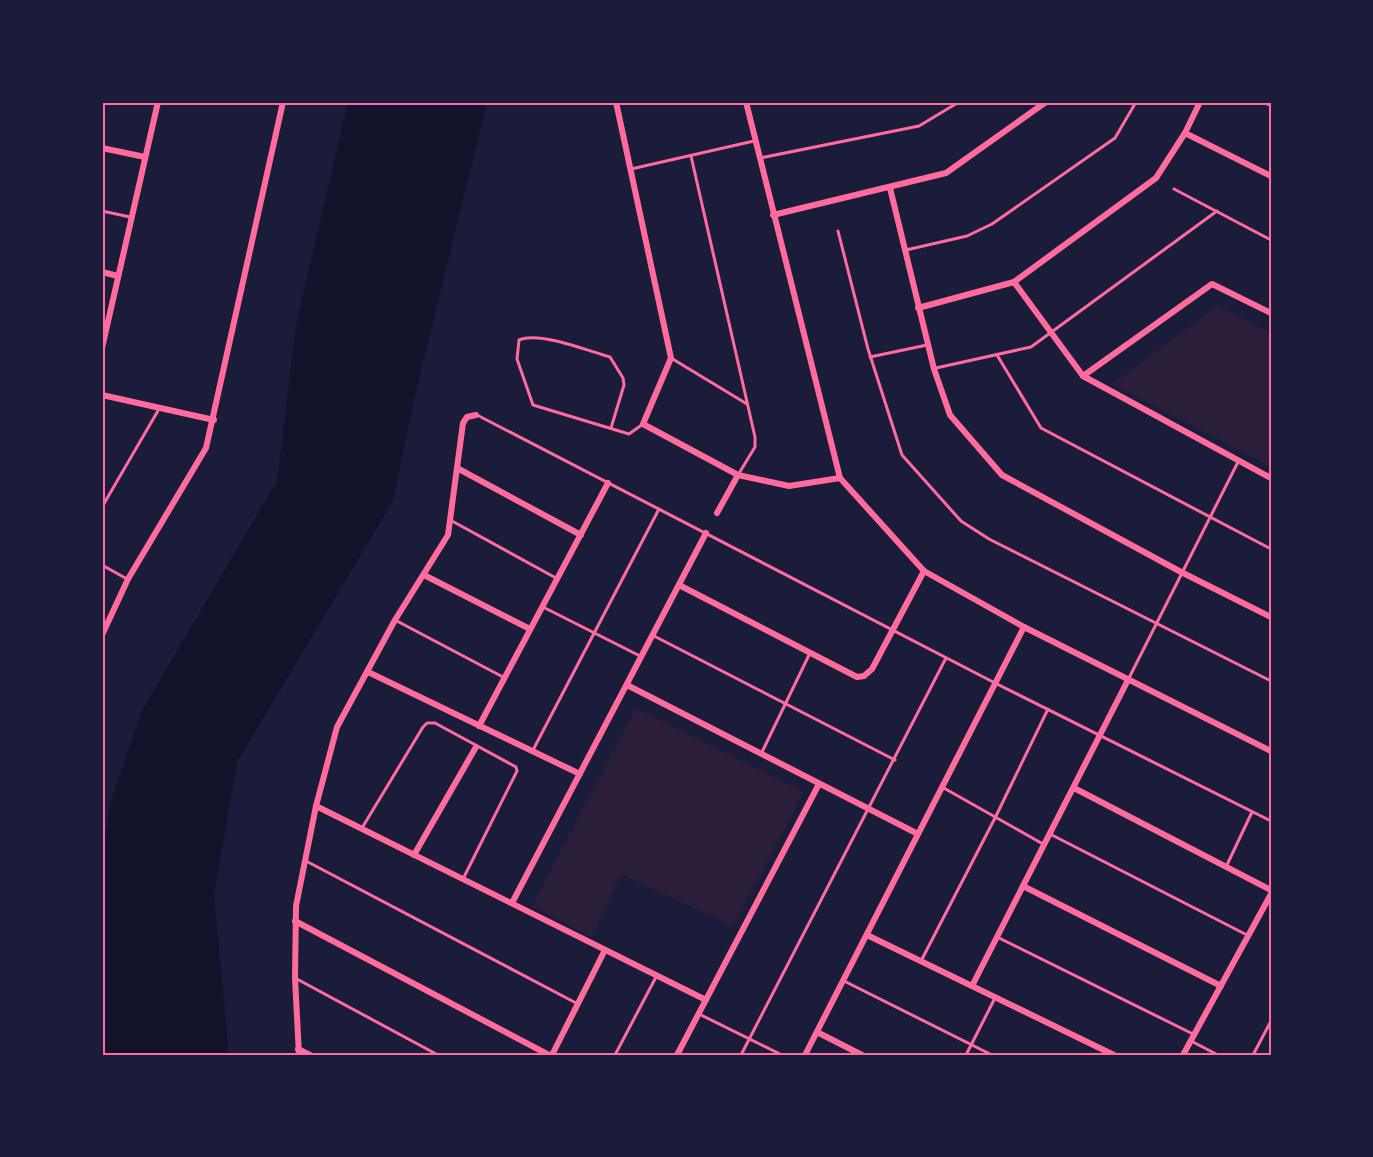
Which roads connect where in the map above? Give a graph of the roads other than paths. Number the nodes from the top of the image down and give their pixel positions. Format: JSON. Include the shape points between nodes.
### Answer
{"nodes":[{"id":1,"x":158,"y":102,"type":"edge"},
{"id":2,"x":284,"y":102,"type":"edge"},
{"id":3,"x":616,"y":102,"type":"edge"},
{"id":4,"x":746,"y":102,"type":"edge"},
{"id":5,"x":959,"y":102,"type":"edge"},
{"id":6,"x":1046,"y":102,"type":"edge"},
{"id":7,"x":1136,"y":102,"type":"edge"},
{"id":8,"x":1200,"y":102,"type":"edge"},
{"id":9,"x":1264,"y":102,"type":"edge"},
{"id":10,"x":1271,"y":106,"type":"edge"},
{"id":11,"x":1185,"y":133,"type":"junction"},
{"id":12,"x":754,"y":141,"type":"junction"},
{"id":13,"x":102,"y":148,"type":"edge"},
{"id":14,"x":691,"y":156,"type":"junction"},
{"id":15,"x":145,"y":157,"type":"junction"},
{"id":16,"x":758,"y":158,"type":"junction"},
{"id":17,"x":632,"y":169,"type":"junction"},
{"id":18,"x":1271,"y":176,"type":"edge"},
{"id":19,"x":890,"y":188,"type":"junction"},
{"id":20,"x":1174,"y":189,"type":"dead end"},
{"id":21,"x":102,"y":210,"type":"edge"},
{"id":22,"x":1217,"y":211,"type":"junction"},
{"id":23,"x":772,"y":214,"type":"junction"},
{"id":24,"x":132,"y":218,"type":"junction"},
{"id":25,"x":838,"y":231,"type":"dead end"},
{"id":26,"x":1271,"y":240,"type":"edge"},
{"id":27,"x":905,"y":250,"type":"junction"},
{"id":28,"x":102,"y":272,"type":"edge"},
{"id":29,"x":118,"y":276,"type":"junction"},
{"id":30,"x":1014,"y":282,"type":"junction"},
{"id":31,"x":918,"y":308,"type":"junction"},
{"id":32,"x":1271,"y":313,"type":"edge"},
{"id":33,"x":1051,"y":332,"type":"junction"},
{"id":34,"x":103,"y":336,"type":"edge"},
{"id":35,"x":928,"y":345,"type":"junction"},
{"id":36,"x":102,"y":348,"type":"edge"},
{"id":37,"x":997,"y":355,"type":"junction"},
{"id":38,"x":870,"y":357,"type":"junction"},
{"id":39,"x":671,"y":358,"type":"junction"},
{"id":40,"x":934,"y":369,"type":"junction"},
{"id":41,"x":1083,"y":376,"type":"junction"},
{"id":42,"x":102,"y":395,"type":"edge"},
{"id":43,"x":748,"y":405,"type":"junction"},
{"id":44,"x":159,"y":409,"type":"junction"},
{"id":45,"x":476,"y":415,"type":"joint"},
{"id":46,"x":214,"y":420,"type":"junction"},
{"id":47,"x":643,"y":424,"type":"junction"},
{"id":48,"x":611,"y":428,"type":"junction"},
{"id":49,"x":1239,"y":461,"type":"junction"},
{"id":50,"x":457,"y":468,"type":"junction"},
{"id":51,"x":738,"y":475,"type":"junction"},
{"id":52,"x":840,"y":478,"type":"junction"},
{"id":53,"x":1271,"y":478,"type":"edge"},
{"id":54,"x":608,"y":483,"type":"junction"},
{"id":55,"x":102,"y":507,"type":"edge"},
{"id":56,"x":659,"y":509,"type":"junction"},
{"id":57,"x":717,"y":513,"type":"dead end"},
{"id":58,"x":1209,"y":517,"type":"junction"},
{"id":59,"x":452,"y":521,"type":"junction"},
{"id":60,"x":706,"y":533,"type":"junction"},
{"id":61,"x":581,"y":535,"type":"junction"},
{"id":62,"x":1271,"y":549,"type":"edge"},
{"id":63,"x":102,"y":565,"type":"edge"},
{"id":64,"x":924,"y":571,"type":"junction"},
{"id":65,"x":1181,"y":572,"type":"junction"},
{"id":66,"x":424,"y":575,"type":"junction"},
{"id":67,"x":128,"y":579,"type":"junction"},
{"id":68,"x":558,"y":579,"type":"junction"},
{"id":69,"x":679,"y":585,"type":"junction"},
{"id":70,"x":543,"y":607,"type":"junction"},
{"id":71,"x":1271,"y":617,"type":"edge"},
{"id":72,"x":395,"y":620,"type":"junction"},
{"id":73,"x":1156,"y":623,"type":"junction"},
{"id":74,"x":1024,"y":627,"type":"junction"},
{"id":75,"x":530,"y":629,"type":"junction"},
{"id":76,"x":893,"y":631,"type":"junction"},
{"id":77,"x":596,"y":634,"type":"junction"},
{"id":78,"x":102,"y":635,"type":"edge"},
{"id":79,"x":653,"y":635,"type":"junction"},
{"id":80,"x":810,"y":653,"type":"junction"},
{"id":81,"x":642,"y":657,"type":"junction"},
{"id":82,"x":946,"y":658,"type":"junction"},
{"id":83,"x":368,"y":672,"type":"junction"},
{"id":84,"x":505,"y":678,"type":"junction"},
{"id":85,"x":1128,"y":680,"type":"junction"},
{"id":86,"x":1271,"y":681,"type":"edge"},
{"id":87,"x":995,"y":683,"type":"junction"},
{"id":88,"x":627,"y":685,"type":"junction"},
{"id":89,"x":785,"y":704,"type":"junction"},
{"id":90,"x":1047,"y":710,"type":"junction"},
{"id":91,"x":479,"y":726,"type":"junction"},
{"id":92,"x":1100,"y":736,"type":"junction"},
{"id":93,"x":476,"y":747,"type":"junction"},
{"id":94,"x":1271,"y":751,"type":"edge"},
{"id":95,"x":532,"y":752,"type":"junction"},
{"id":96,"x":761,"y":754,"type":"junction"},
{"id":97,"x":895,"y":760,"type":"junction"},
{"id":98,"x":580,"y":774,"type":"junction"},
{"id":99,"x":819,"y":784,"type":"junction"},
{"id":100,"x":942,"y":787,"type":"junction"},
{"id":101,"x":1074,"y":788,"type":"junction"},
{"id":102,"x":316,"y":806,"type":"junction"},
{"id":103,"x":869,"y":810,"type":"junction"},
{"id":104,"x":1252,"y":812,"type":"junction"},
{"id":105,"x":995,"y":818,"type":"junction"},
{"id":106,"x":1271,"y":821,"type":"edge"},
{"id":107,"x":362,"y":829,"type":"junction"},
{"id":108,"x":918,"y":834,"type":"junction"},
{"id":109,"x":1050,"y":834,"type":"junction"},
{"id":110,"x":1044,"y":845,"type":"junction"},
{"id":111,"x":414,"y":855,"type":"junction"},
{"id":112,"x":304,"y":861,"type":"junction"},
{"id":113,"x":1226,"y":867,"type":"junction"},
{"id":114,"x":464,"y":879,"type":"junction"},
{"id":115,"x":1023,"y":886,"type":"junction"},
{"id":116,"x":1271,"y":890,"type":"edge"},
{"id":117,"x":1271,"y":894,"type":"edge"},
{"id":118,"x":512,"y":903,"type":"junction"},
{"id":119,"x":295,"y":921,"type":"junction"},
{"id":120,"x":867,"y":934,"type":"junction"},
{"id":121,"x":1248,"y":936,"type":"junction"},
{"id":122,"x":997,"y":937,"type":"junction"},
{"id":123,"x":605,"y":950,"type":"junction"},
{"id":124,"x":921,"y":961,"type":"junction"},
{"id":125,"x":656,"y":975,"type":"junction"},
{"id":126,"x":295,"y":978,"type":"junction"},
{"id":127,"x":843,"y":981,"type":"junction"},
{"id":128,"x":972,"y":986,"type":"junction"},
{"id":129,"x":1221,"y":986,"type":"junction"},
{"id":130,"x":995,"y":997,"type":"junction"},
{"id":131,"x":706,"y":1000,"type":"junction"},
{"id":132,"x":578,"y":1004,"type":"junction"},
{"id":133,"x":699,"y":1014,"type":"junction"},
{"id":134,"x":1271,"y":1021,"type":"edge"},
{"id":135,"x":817,"y":1032,"type":"junction"},
{"id":136,"x":1193,"y":1038,"type":"junction"},
{"id":137,"x":749,"y":1039,"type":"junction"},
{"id":138,"x":971,"y":1044,"type":"junction"},
{"id":139,"x":298,"y":1052,"type":"edge"},
{"id":140,"x":310,"y":1055,"type":"edge"},
{"id":141,"x":438,"y":1055,"type":"edge"},
{"id":142,"x":550,"y":1055,"type":"edge"},
{"id":143,"x":615,"y":1055,"type":"edge"},
{"id":144,"x":677,"y":1055,"type":"edge"},
{"id":145,"x":741,"y":1055,"type":"edge"},
{"id":146,"x":782,"y":1055,"type":"edge"},
{"id":147,"x":805,"y":1055,"type":"edge"},
{"id":148,"x":862,"y":1055,"type":"edge"},
{"id":149,"x":966,"y":1055,"type":"edge"},
{"id":150,"x":993,"y":1055,"type":"edge"},
{"id":151,"x":1114,"y":1055,"type":"edge"},
{"id":152,"x":1183,"y":1055,"type":"edge"},
{"id":153,"x":1218,"y":1055,"type":"edge"},
{"id":154,"x":1253,"y":1055,"type":"edge"}],
"edges":[{"from":1,"to":15,"type":"street"},
{"from":2,"to":46,"type":"street"},
{"from":3,"to":17,"type":"street"},
{"from":4,"to":12,"type":"street"},
{"from":5,"to":16,"type":"lane","via":[[919,126]]},
{"from":6,"to":19,"type":"street","via":[[946,173]]},
{"from":7,"to":27,"type":"lane","via":[[1115,138],[992,224],[967,236]]},
{"from":8,"to":11,"type":"street"},
{"from":9,"to":10,"type":"lane"},
{"from":11,"to":18,"type":"street"},
{"from":11,"to":30,"type":"street","via":[[1156,178]]},
{"from":12,"to":14,"type":"lane"},
{"from":12,"to":16,"type":"street"},
{"from":13,"to":15,"type":"street"},
{"from":14,"to":17,"type":"lane"},
{"from":14,"to":43,"type":"lane"},
{"from":15,"to":24,"type":"street"},
{"from":16,"to":23,"type":"street"},
{"from":17,"to":39,"type":"street"},
{"from":19,"to":23,"type":"street"},
{"from":19,"to":27,"type":"street"},
{"from":20,"to":22,"type":"lane"},
{"from":21,"to":24,"type":"lane"},
{"from":22,"to":26,"type":"lane"},
{"from":22,"to":33,"type":"lane"},
{"from":23,"to":52,"type":"street"},
{"from":24,"to":29,"type":"street"},
{"from":25,"to":38,"type":"lane"},
{"from":27,"to":31,"type":"street"},
{"from":28,"to":29,"type":"street"},
{"from":29,"to":34,"type":"street"},
{"from":30,"to":31,"type":"street"},
{"from":30,"to":33,"type":"street"},
{"from":31,"to":35,"type":"street"},
{"from":32,"to":41,"type":"street","via":[[1212,284]]},
{"from":33,"to":37,"type":"lane","via":[[1031,347]]},
{"from":33,"to":41,"type":"street"},
{"from":34,"to":36,"type":"street"},
{"from":35,"to":38,"type":"lane"},
{"from":35,"to":40,"type":"street"},
{"from":37,"to":40,"type":"lane"},
{"from":37,"to":58,"type":"lane","via":[[1041,428]]},
{"from":38,"to":73,"type":"lane","via":[[902,455],[961,521]]},
{"from":39,"to":43,"type":"lane"},
{"from":39,"to":47,"type":"street"},
{"from":40,"to":65,"type":"street","via":[[950,415],[1002,474]]},
{"from":41,"to":49,"type":"street"},
{"from":42,"to":44,"type":"street"},
{"from":43,"to":51,"type":"lane","via":[[756,442]]},
{"from":44,"to":46,"type":"street"},
{"from":44,"to":55,"type":"lane"},
{"from":45,"to":50,"type":"street","via":[[463,423]]},
{"from":45,"to":54,"type":"lane"},
{"from":46,"to":67,"type":"street","via":[[206,448]]},
{"from":47,"to":48,"type":"lane","via":[[629,434]]},
{"from":47,"to":51,"type":"street"},
{"from":48,"to":48,"type":"lane","via":[[533,405],[517,359],[519,340],[541,338],[610,357],[624,385]]},
{"from":49,"to":53,"type":"street"},
{"from":49,"to":58,"type":"lane"},
{"from":50,"to":59,"type":"street"},
{"from":50,"to":61,"type":"street"},
{"from":51,"to":52,"type":"street","via":[[789,486]]},
{"from":51,"to":57,"type":"street"},
{"from":52,"to":64,"type":"street"},
{"from":54,"to":56,"type":"lane"},
{"from":54,"to":61,"type":"street"},
{"from":56,"to":60,"type":"lane"},
{"from":56,"to":77,"type":"lane"},
{"from":58,"to":62,"type":"lane"},
{"from":58,"to":65,"type":"lane"},
{"from":59,"to":66,"type":"street"},
{"from":59,"to":68,"type":"lane"},
{"from":60,"to":69,"type":"street"},
{"from":60,"to":76,"type":"lane"},
{"from":61,"to":68,"type":"street"},
{"from":63,"to":67,"type":"lane"},
{"from":64,"to":74,"type":"street"},
{"from":64,"to":76,"type":"street"},
{"from":65,"to":71,"type":"street"},
{"from":65,"to":73,"type":"lane"},
{"from":66,"to":72,"type":"street"},
{"from":66,"to":75,"type":"street"},
{"from":67,"to":78,"type":"street"},
{"from":68,"to":70,"type":"street"},
{"from":69,"to":79,"type":"street"},
{"from":69,"to":80,"type":"street"},
{"from":70,"to":75,"type":"street"},
{"from":70,"to":77,"type":"lane"},
{"from":72,"to":83,"type":"street"},
{"from":72,"to":84,"type":"lane"},
{"from":73,"to":85,"type":"lane"},
{"from":73,"to":86,"type":"lane"},
{"from":74,"to":85,"type":"street"},
{"from":74,"to":87,"type":"street"},
{"from":75,"to":84,"type":"street"},
{"from":76,"to":80,"type":"street","via":[[864,676],[856,677]]},
{"from":76,"to":82,"type":"lane"},
{"from":77,"to":81,"type":"lane"},
{"from":77,"to":95,"type":"lane"},
{"from":79,"to":81,"type":"street"},
{"from":79,"to":89,"type":"lane"},
{"from":80,"to":89,"type":"lane"},
{"from":81,"to":88,"type":"street"},
{"from":82,"to":87,"type":"lane"},
{"from":82,"to":97,"type":"lane"},
{"from":83,"to":91,"type":"street"},
{"from":83,"to":102,"type":"street","via":[[337,727]]},
{"from":84,"to":91,"type":"street"},
{"from":85,"to":92,"type":"street"},
{"from":85,"to":94,"type":"street"},
{"from":87,"to":90,"type":"lane"},
{"from":87,"to":100,"type":"street"},
{"from":88,"to":96,"type":"street"},
{"from":88,"to":98,"type":"street"},
{"from":89,"to":96,"type":"lane"},
{"from":89,"to":97,"type":"lane"},
{"from":90,"to":92,"type":"lane"},
{"from":90,"to":105,"type":"lane"},
{"from":91,"to":95,"type":"street"},
{"from":92,"to":101,"type":"street"},
{"from":92,"to":104,"type":"lane"},
{"from":93,"to":107,"type":"lane","via":[[435,723],[427,723]]},
{"from":93,"to":111,"type":"street"},
{"from":93,"to":114,"type":"lane","via":[[516,767],[517,776]]},
{"from":95,"to":98,"type":"street"},
{"from":96,"to":99,"type":"street"},
{"from":97,"to":103,"type":"lane"},
{"from":98,"to":118,"type":"street"},
{"from":99,"to":103,"type":"street"},
{"from":99,"to":131,"type":"street"},
{"from":100,"to":105,"type":"lane"},
{"from":100,"to":108,"type":"street"},
{"from":101,"to":109,"type":"street"},
{"from":101,"to":113,"type":"street"},
{"from":102,"to":107,"type":"street"},
{"from":102,"to":112,"type":"street"},
{"from":103,"to":108,"type":"street"},
{"from":103,"to":137,"type":"lane"},
{"from":104,"to":106,"type":"lane"},
{"from":104,"to":113,"type":"lane"},
{"from":105,"to":110,"type":"lane"},
{"from":105,"to":124,"type":"lane"},
{"from":107,"to":111,"type":"street"},
{"from":108,"to":120,"type":"street"},
{"from":109,"to":110,"type":"street"},
{"from":109,"to":121,"type":"lane"},
{"from":110,"to":115,"type":"street"},
{"from":111,"to":114,"type":"street"},
{"from":112,"to":119,"type":"street"},
{"from":112,"to":132,"type":"lane"},
{"from":113,"to":116,"type":"street"},
{"from":114,"to":118,"type":"street"},
{"from":115,"to":122,"type":"street"},
{"from":115,"to":129,"type":"street"},
{"from":117,"to":121,"type":"street"},
{"from":118,"to":123,"type":"street"},
{"from":119,"to":126,"type":"street"},
{"from":119,"to":142,"type":"street"},
{"from":120,"to":124,"type":"street"},
{"from":120,"to":127,"type":"street"},
{"from":121,"to":129,"type":"street"},
{"from":122,"to":128,"type":"street"},
{"from":122,"to":136,"type":"lane"},
{"from":123,"to":125,"type":"street"},
{"from":123,"to":132,"type":"street"},
{"from":124,"to":128,"type":"street"},
{"from":125,"to":131,"type":"street"},
{"from":125,"to":143,"type":"lane"},
{"from":126,"to":139,"type":"street"},
{"from":126,"to":141,"type":"lane"},
{"from":127,"to":135,"type":"street"},
{"from":127,"to":138,"type":"lane"},
{"from":128,"to":130,"type":"street"},
{"from":129,"to":136,"type":"street"},
{"from":130,"to":138,"type":"lane"},
{"from":130,"to":151,"type":"street"},
{"from":131,"to":133,"type":"street"},
{"from":132,"to":142,"type":"street"},
{"from":133,"to":137,"type":"lane"},
{"from":133,"to":144,"type":"street"},
{"from":134,"to":154,"type":"lane"},
{"from":135,"to":147,"type":"street"},
{"from":135,"to":148,"type":"street"},
{"from":136,"to":152,"type":"street"},
{"from":136,"to":153,"type":"lane"},
{"from":137,"to":145,"type":"lane"},
{"from":137,"to":146,"type":"lane"},
{"from":138,"to":149,"type":"lane"},
{"from":138,"to":150,"type":"lane"},
{"from":139,"to":140,"type":"street"}]}
